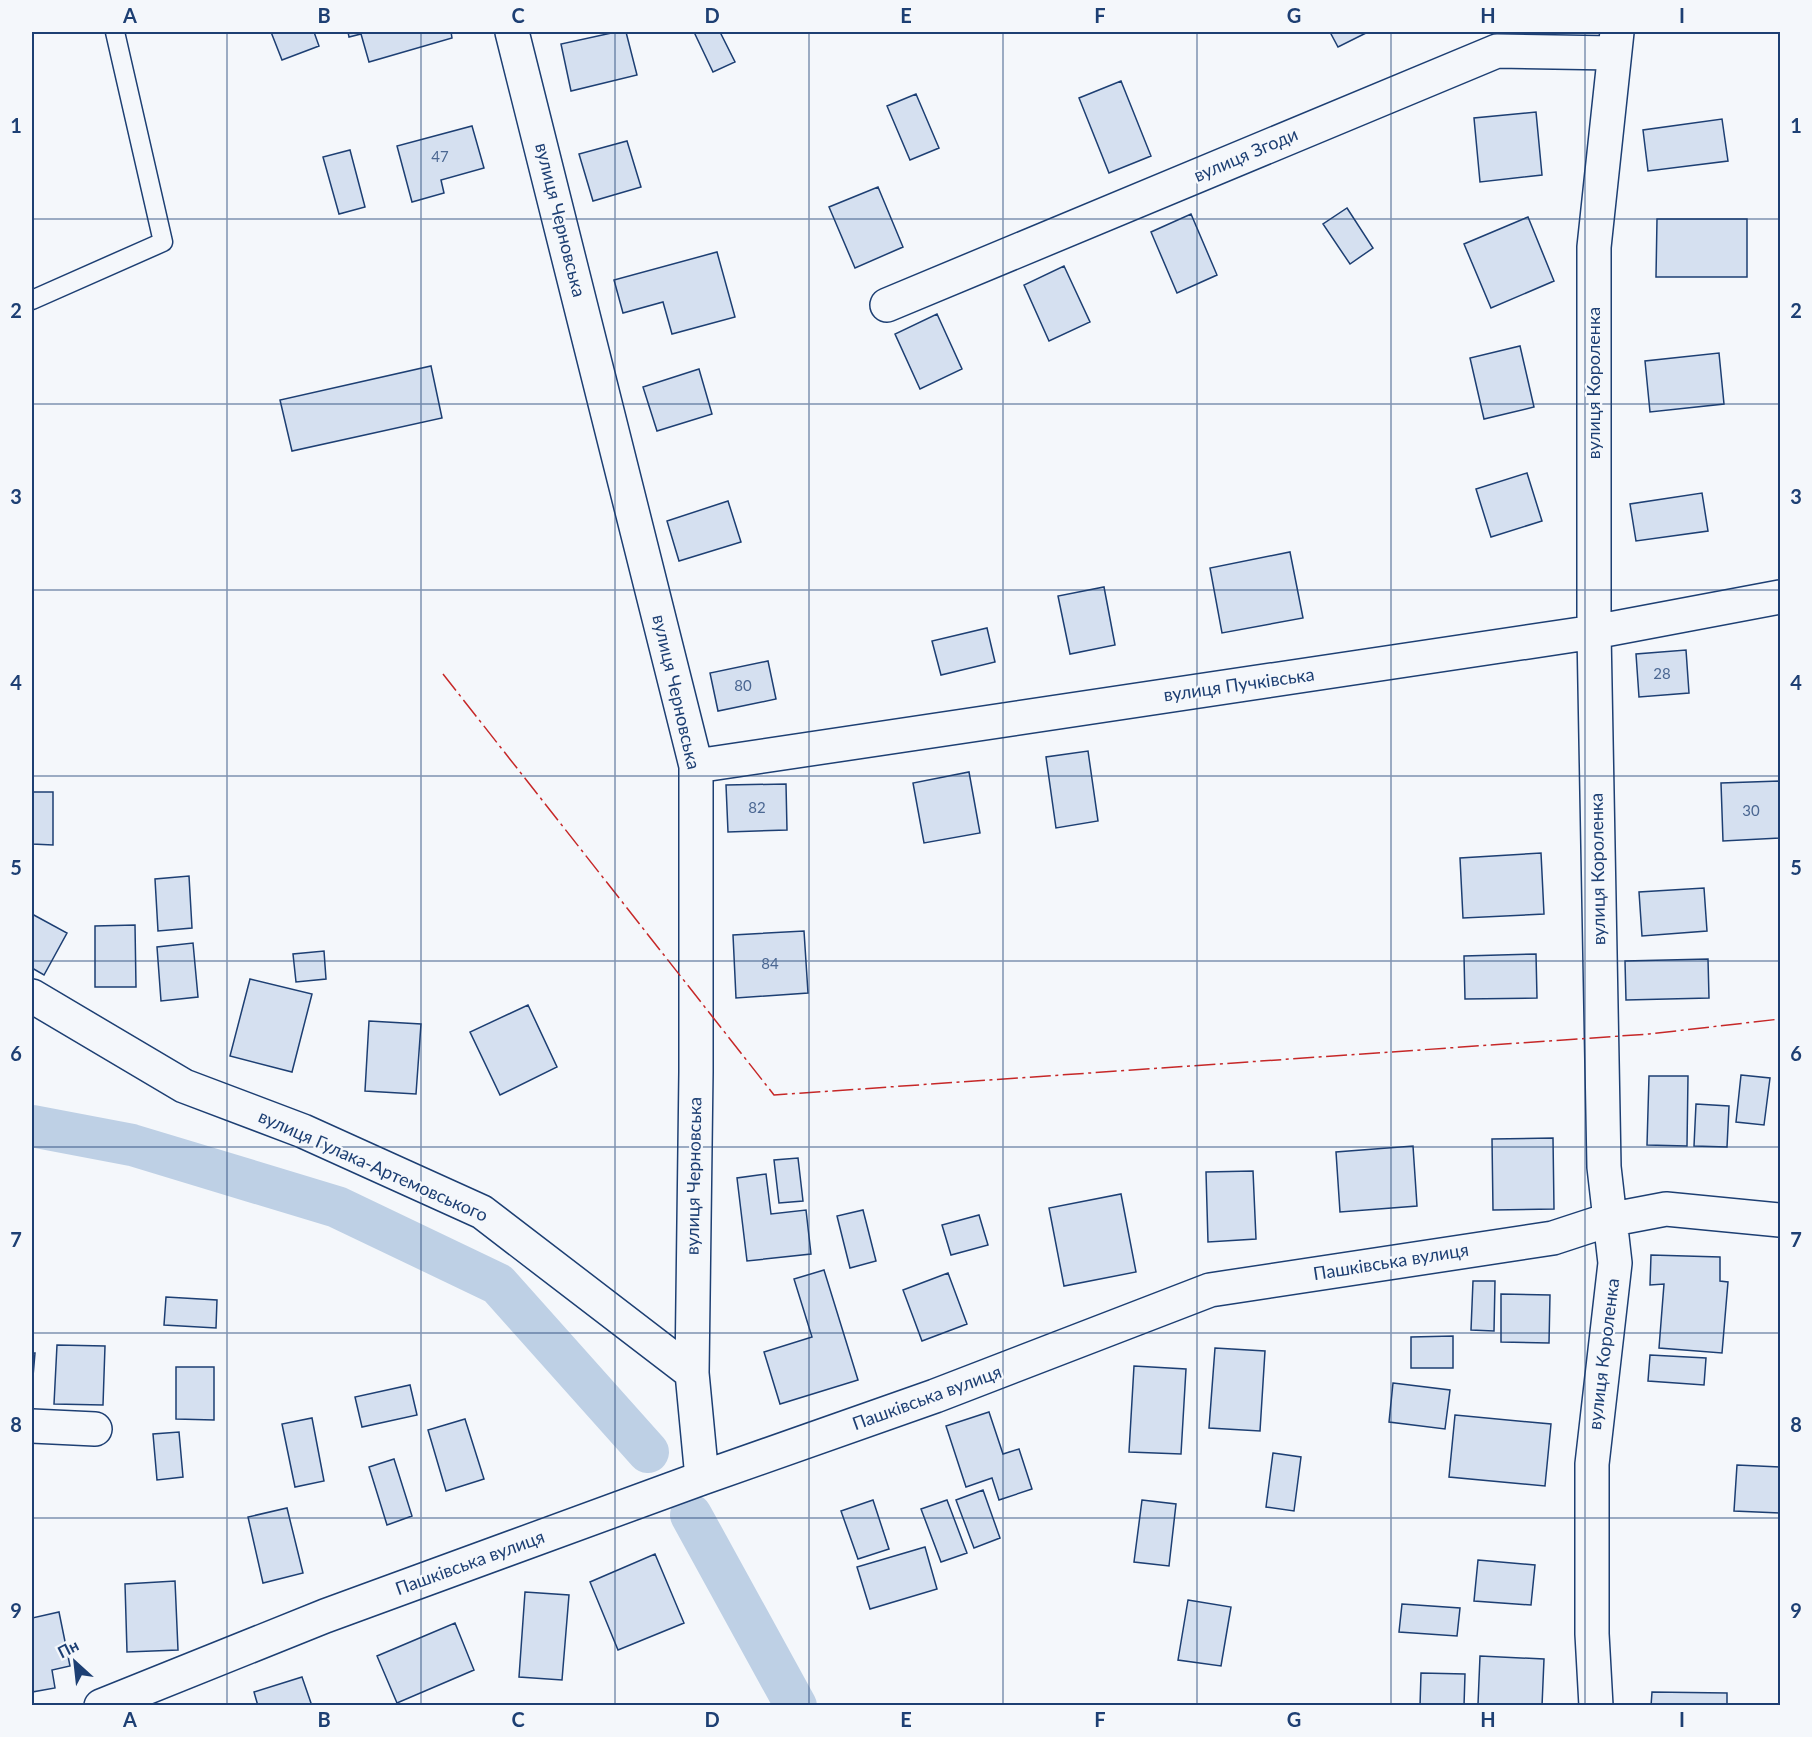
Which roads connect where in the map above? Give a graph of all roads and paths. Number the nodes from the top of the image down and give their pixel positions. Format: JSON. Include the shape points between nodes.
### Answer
{"nodes":[{"id":1,"x":115,"y":32,"type":"edge"},
{"id":2,"x":512,"y":32,"type":"edge"},
{"id":3,"x":1488,"y":41,"type":"edge"},
{"id":4,"x":1615,"y":42,"type":"edge"},
{"id":5,"x":32,"y":300,"type":"edge"},
{"id":6,"x":887,"y":305,"type":"dead end"},
{"id":7,"x":1780,"y":597,"type":"edge"},
{"id":8,"x":1594,"y":632,"type":"junction"},
{"id":9,"x":696,"y":766,"type":"junction"},
{"id":10,"x":32,"y":996,"type":"edge"},
{"id":11,"x":1608,"y":1220,"type":"junction"},
{"id":12,"x":1780,"y":1220,"type":"edge"},
{"id":13,"x":692,"y":1373,"type":"junction"},
{"id":14,"x":32,"y":1426,"type":"edge"},
{"id":15,"x":94,"y":1429,"type":"dead end"},
{"id":16,"x":702,"y":1478,"type":"junction"},
{"id":17,"x":101,"y":1706,"type":"edge"},
{"id":18,"x":1596,"y":1706,"type":"edge"}],
"edges":[{"from":1,"to":5,"type":"lane","via":[[163,242]]},
{"from":2,"to":9,"type":"street","name":"вулиця Черновська"},
{"from":3,"to":4,"type":"street","name":"вулиця Згоди"},
{"from":3,"to":6,"type":"street","name":"вулиця Згоди"},
{"from":4,"to":8,"type":"street","name":"вулиця Короленка","via":[[1594,247]]},
{"from":7,"to":8,"type":"street","name":"вулиця Пучківська"},
{"from":8,"to":9,"type":"street","name":"вулиця Пучківська"},
{"from":8,"to":11,"type":"street","name":"вулиця Короленка"},
{"from":9,"to":13,"type":"street","name":"вулиця Черновська"},
{"from":10,"to":13,"type":"street","name":"вулиця Гулака-Артемовського","via":[[184,1086],[303,1131],[482,1212]]},
{"from":11,"to":12,"type":"street","name":"Пашківська вулиця","via":[[1666,1209]]},
{"from":11,"to":16,"type":"street","name":"Пашківська вулиця","via":[[1553,1238],[1210,1290],[936,1396]]},
{"from":11,"to":18,"type":"street","name":"вулиця Короленка","via":[[1615,1263],[1592,1464]]},
{"from":13,"to":16,"type":"street","name":"вулиця Черновська"},
{"from":14,"to":15,"type":"street"},
{"from":16,"to":17,"type":"street","name":"Пашківська вулиця","via":[[325,1616]]}]}
